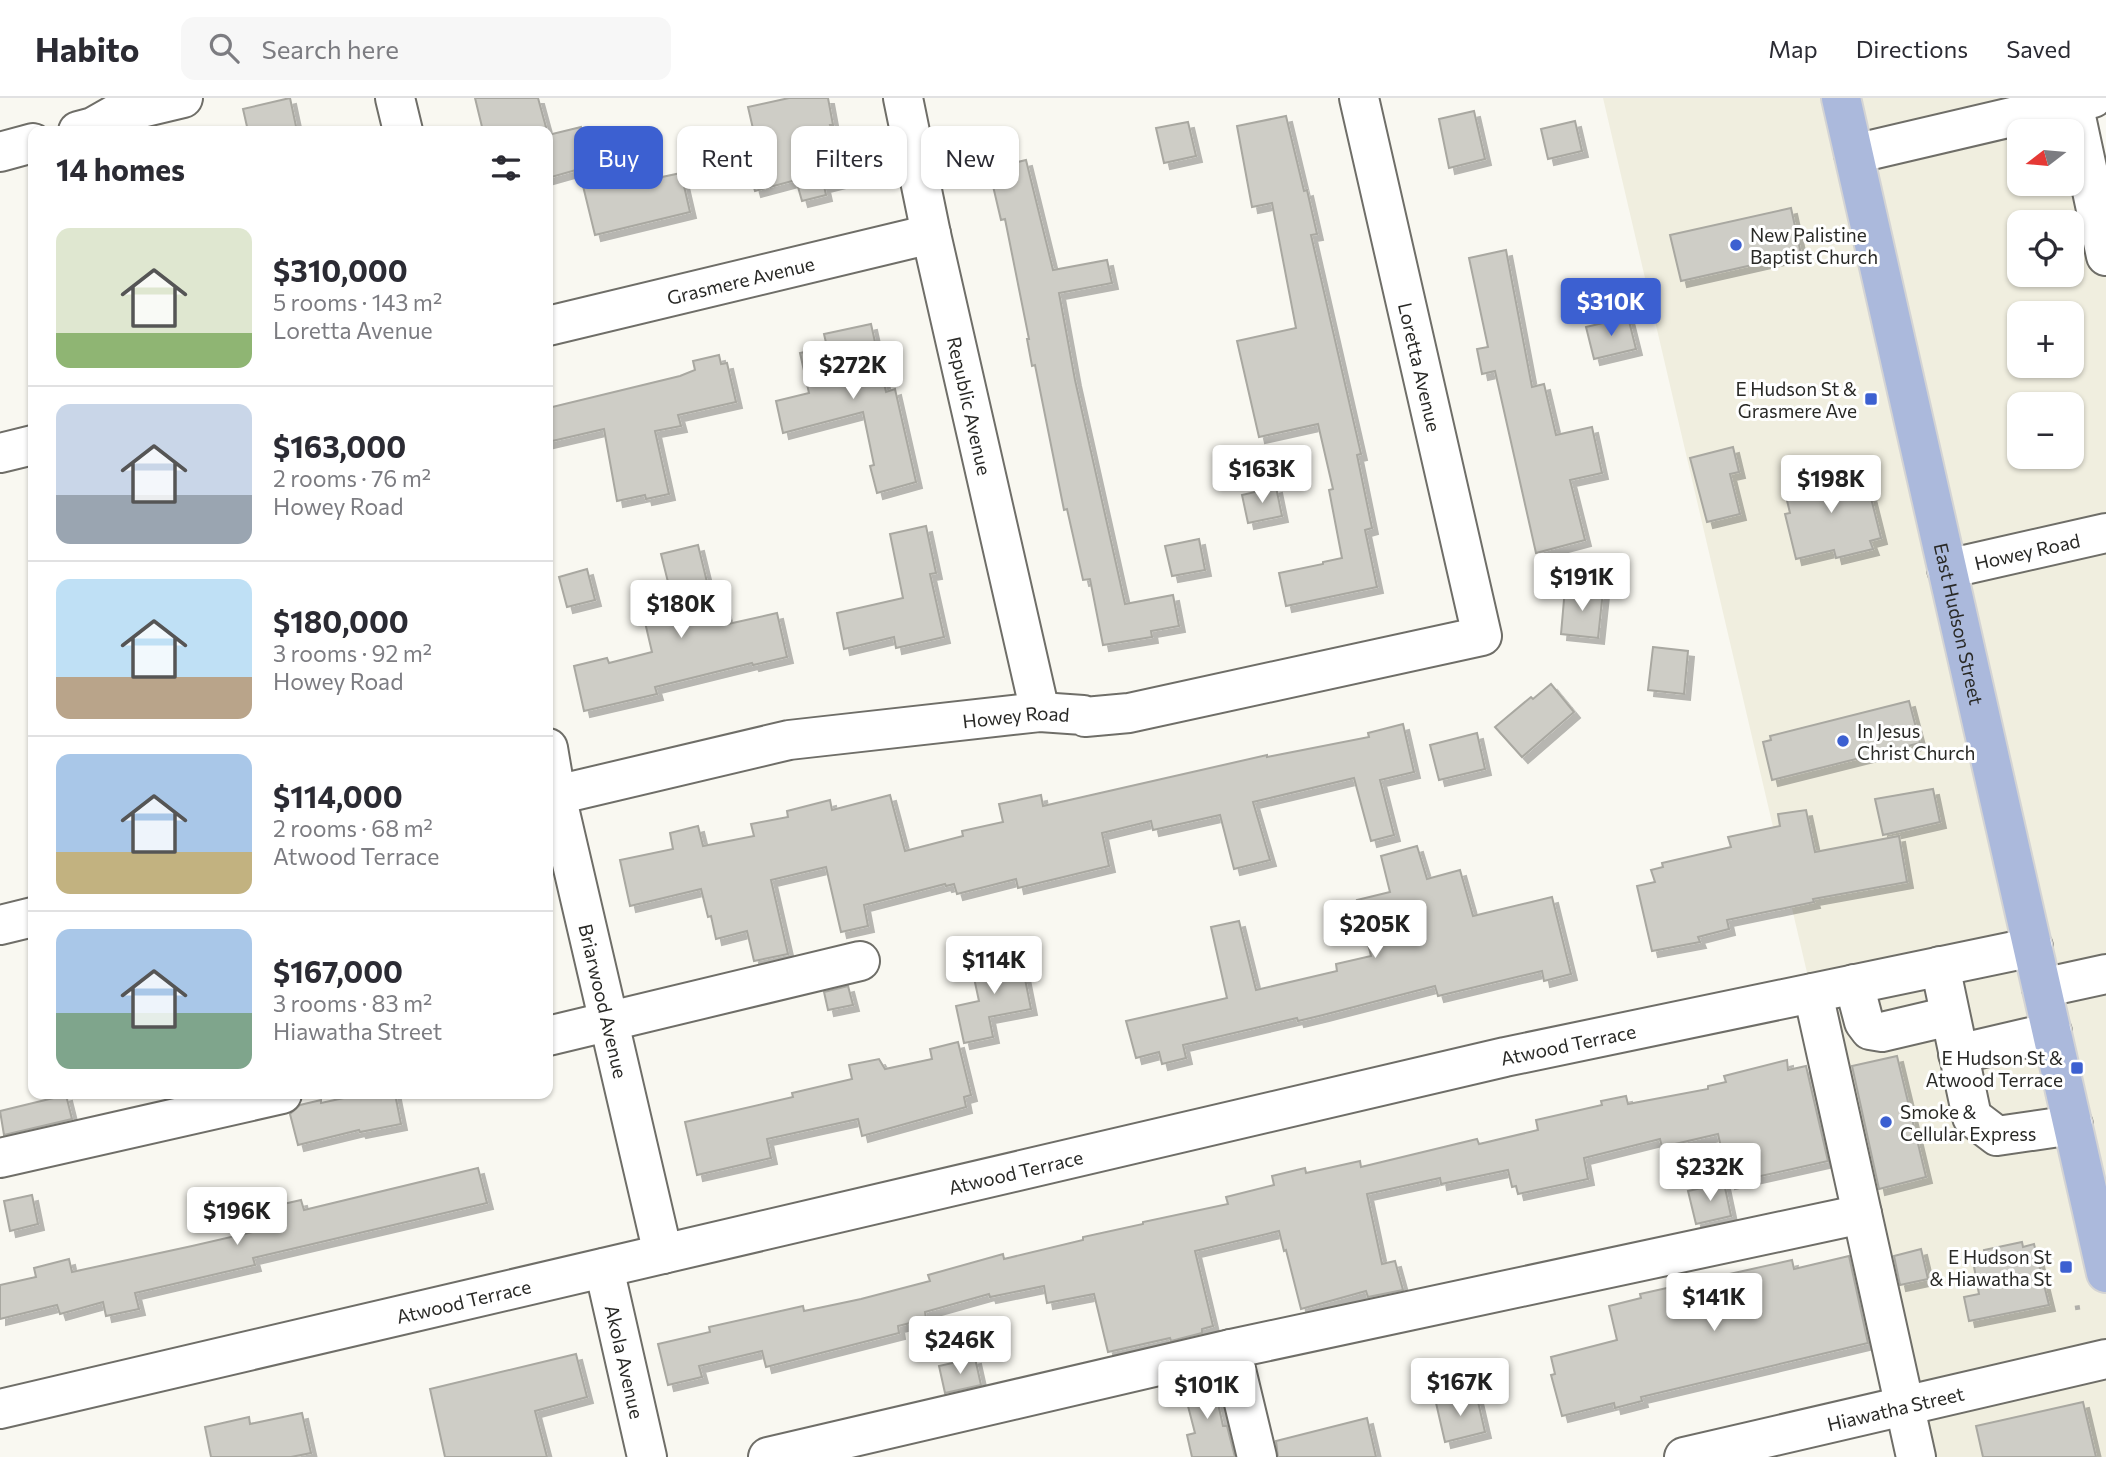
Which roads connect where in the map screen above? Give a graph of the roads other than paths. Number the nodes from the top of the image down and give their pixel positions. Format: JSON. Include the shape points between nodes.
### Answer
{"nodes":[{"id":1,"x":183,"y":98,"type":"edge"},
{"id":2,"x":395,"y":98,"type":"edge"},
{"id":3,"x":903,"y":98,"type":"edge"},
{"id":4,"x":1359,"y":98,"type":"edge"},
{"id":5,"x":1841,"y":98,"type":"edge"},
{"id":6,"x":2079,"y":100,"type":"edge"},
{"id":7,"x":95,"y":126,"type":"edge"},
{"id":8,"x":402,"y":126,"type":"edge"},
{"id":9,"x":28,"y":144,"type":"edge"},
{"id":10,"x":0,"y":152,"type":"edge"},
{"id":11,"x":1854,"y":154,"type":"junction"},
{"id":12,"x":931,"y":234,"type":"junction"},
{"id":13,"x":2106,"y":256,"type":"edge"},
{"id":14,"x":553,"y":325,"type":"edge"},
{"id":15,"x":28,"y":446,"type":"edge"},
{"id":16,"x":0,"y":453,"type":"edge"},
{"id":17,"x":2106,"y":533,"type":"edge"},
{"id":18,"x":1947,"y":569,"type":"junction"},
{"id":19,"x":1482,"y":636,"type":"joint"},
{"id":20,"x":1040,"y":712,"type":"junction"},
{"id":21,"x":553,"y":796,"type":"edge"},
{"id":22,"x":553,"y":800,"type":"edge"},
{"id":23,"x":28,"y":918,"type":"edge"},
{"id":24,"x":0,"y":925,"type":"edge"},
{"id":25,"x":2032,"y":947,"type":"junction"},
{"id":26,"x":860,"y":961,"type":"dead end"},
{"id":27,"x":1940,"y":966,"type":"junction"},
{"id":28,"x":2106,"y":974,"type":"edge"},
{"id":29,"x":1854,"y":984,"type":"junction"},
{"id":30,"x":2042,"y":988,"type":"junction"},
{"id":31,"x":1812,"y":993,"type":"junction"},
{"id":32,"x":1950,"y":1016,"type":"junction"},
{"id":33,"x":609,"y":1022,"type":"junction"},
{"id":34,"x":2052,"y":1032,"type":"junction"},
{"id":35,"x":553,"y":1035,"type":"edge"},
{"id":36,"x":1958,"y":1054,"type":"junction"},
{"id":37,"x":260,"y":1099,"type":"edge"},
{"id":38,"x":2073,"y":1125,"type":"junction"},
{"id":39,"x":0,"y":1158,"type":"edge"},
{"id":40,"x":1862,"y":1214,"type":"junction"},
{"id":41,"x":663,"y":1254,"type":"junction"},
{"id":42,"x":604,"y":1268,"type":"junction"},
{"id":43,"x":2106,"y":1273,"type":"edge"},
{"id":44,"x":1231,"y":1349,"type":"junction"},
{"id":45,"x":2106,"y":1359,"type":"edge"},
{"id":46,"x":1905,"y":1406,"type":"junction"},
{"id":47,"x":0,"y":1409,"type":"edge"},
{"id":48,"x":647,"y":1457,"type":"edge"},
{"id":49,"x":768,"y":1457,"type":"edge"},
{"id":50,"x":1257,"y":1457,"type":"edge"},
{"id":51,"x":1684,"y":1457,"type":"edge"},
{"id":52,"x":1916,"y":1457,"type":"edge"}],
"edges":[{"from":1,"to":7,"type":"street","via":[[116,114]]},
{"from":2,"to":8,"type":"street"},
{"from":3,"to":12,"type":"street","name":"Republic Avenue"},
{"from":4,"to":19,"type":"street","name":"Loretta Avenue"},
{"from":5,"to":11,"type":"main road","name":"East Hudson Street"},
{"from":6,"to":11,"type":"street"},
{"from":6,"to":13,"type":"street"},
{"from":9,"to":10,"type":"street"},
{"from":11,"to":18,"type":"main road","name":"East Hudson Street"},
{"from":12,"to":14,"type":"street","name":"Grasmere Avenue"},
{"from":12,"to":20,"type":"street","name":"Republic Avenue"},
{"from":15,"to":16,"type":"street"},
{"from":17,"to":18,"type":"street","name":"Howey Road"},
{"from":18,"to":25,"type":"main road","name":"East Hudson Street"},
{"from":19,"to":20,"type":"street","name":"Howey Road","via":[[1129,713],[1085,717]]},
{"from":20,"to":21,"type":"street","name":"Howey Road","via":[[789,740]]},
{"from":22,"to":33,"type":"street","name":"Briarwood Avenue"},
{"from":23,"to":24,"type":"street"},
{"from":25,"to":27,"type":"street","name":"Atwood Terrace"},
{"from":25,"to":30,"type":"main road","name":"East Hudson Street"},
{"from":26,"to":33,"type":"street"},
{"from":27,"to":29,"type":"street","name":"Atwood Terrace"},
{"from":27,"to":32,"type":"street"},
{"from":28,"to":30,"type":"street"},
{"from":29,"to":31,"type":"street","name":"Atwood Terrace"},
{"from":29,"to":32,"type":"street","via":[[1870,1030],[1882,1032]]},
{"from":30,"to":34,"type":"main road","name":"East Hudson Street"},
{"from":31,"to":40,"type":"street"},
{"from":31,"to":41,"type":"street","name":"Atwood Terrace","via":[[1505,1057]]},
{"from":32,"to":36,"type":"street"},
{"from":33,"to":35,"type":"street"},
{"from":33,"to":41,"type":"street","name":"Briarwood Avenue"},
{"from":34,"to":36,"type":"street"},
{"from":34,"to":38,"type":"main road","name":"East Hudson Street"},
{"from":36,"to":38,"type":"street","via":[[1972,1117],[1997,1136]]},
{"from":37,"to":39,"type":"street"},
{"from":38,"to":43,"type":"main road","name":"East Hudson Street"},
{"from":40,"to":44,"type":"street"},
{"from":40,"to":46,"type":"street"},
{"from":41,"to":42,"type":"street","name":"Atwood Terrace"},
{"from":42,"to":47,"type":"street","name":"Atwood Terrace"},
{"from":42,"to":48,"type":"street","name":"Akola Avenue"},
{"from":44,"to":49,"type":"street"},
{"from":44,"to":50,"type":"street"},
{"from":45,"to":46,"type":"street","name":"Hiawatha Street"},
{"from":46,"to":51,"type":"street","name":"Hiawatha Street"},
{"from":46,"to":52,"type":"street"}]}
